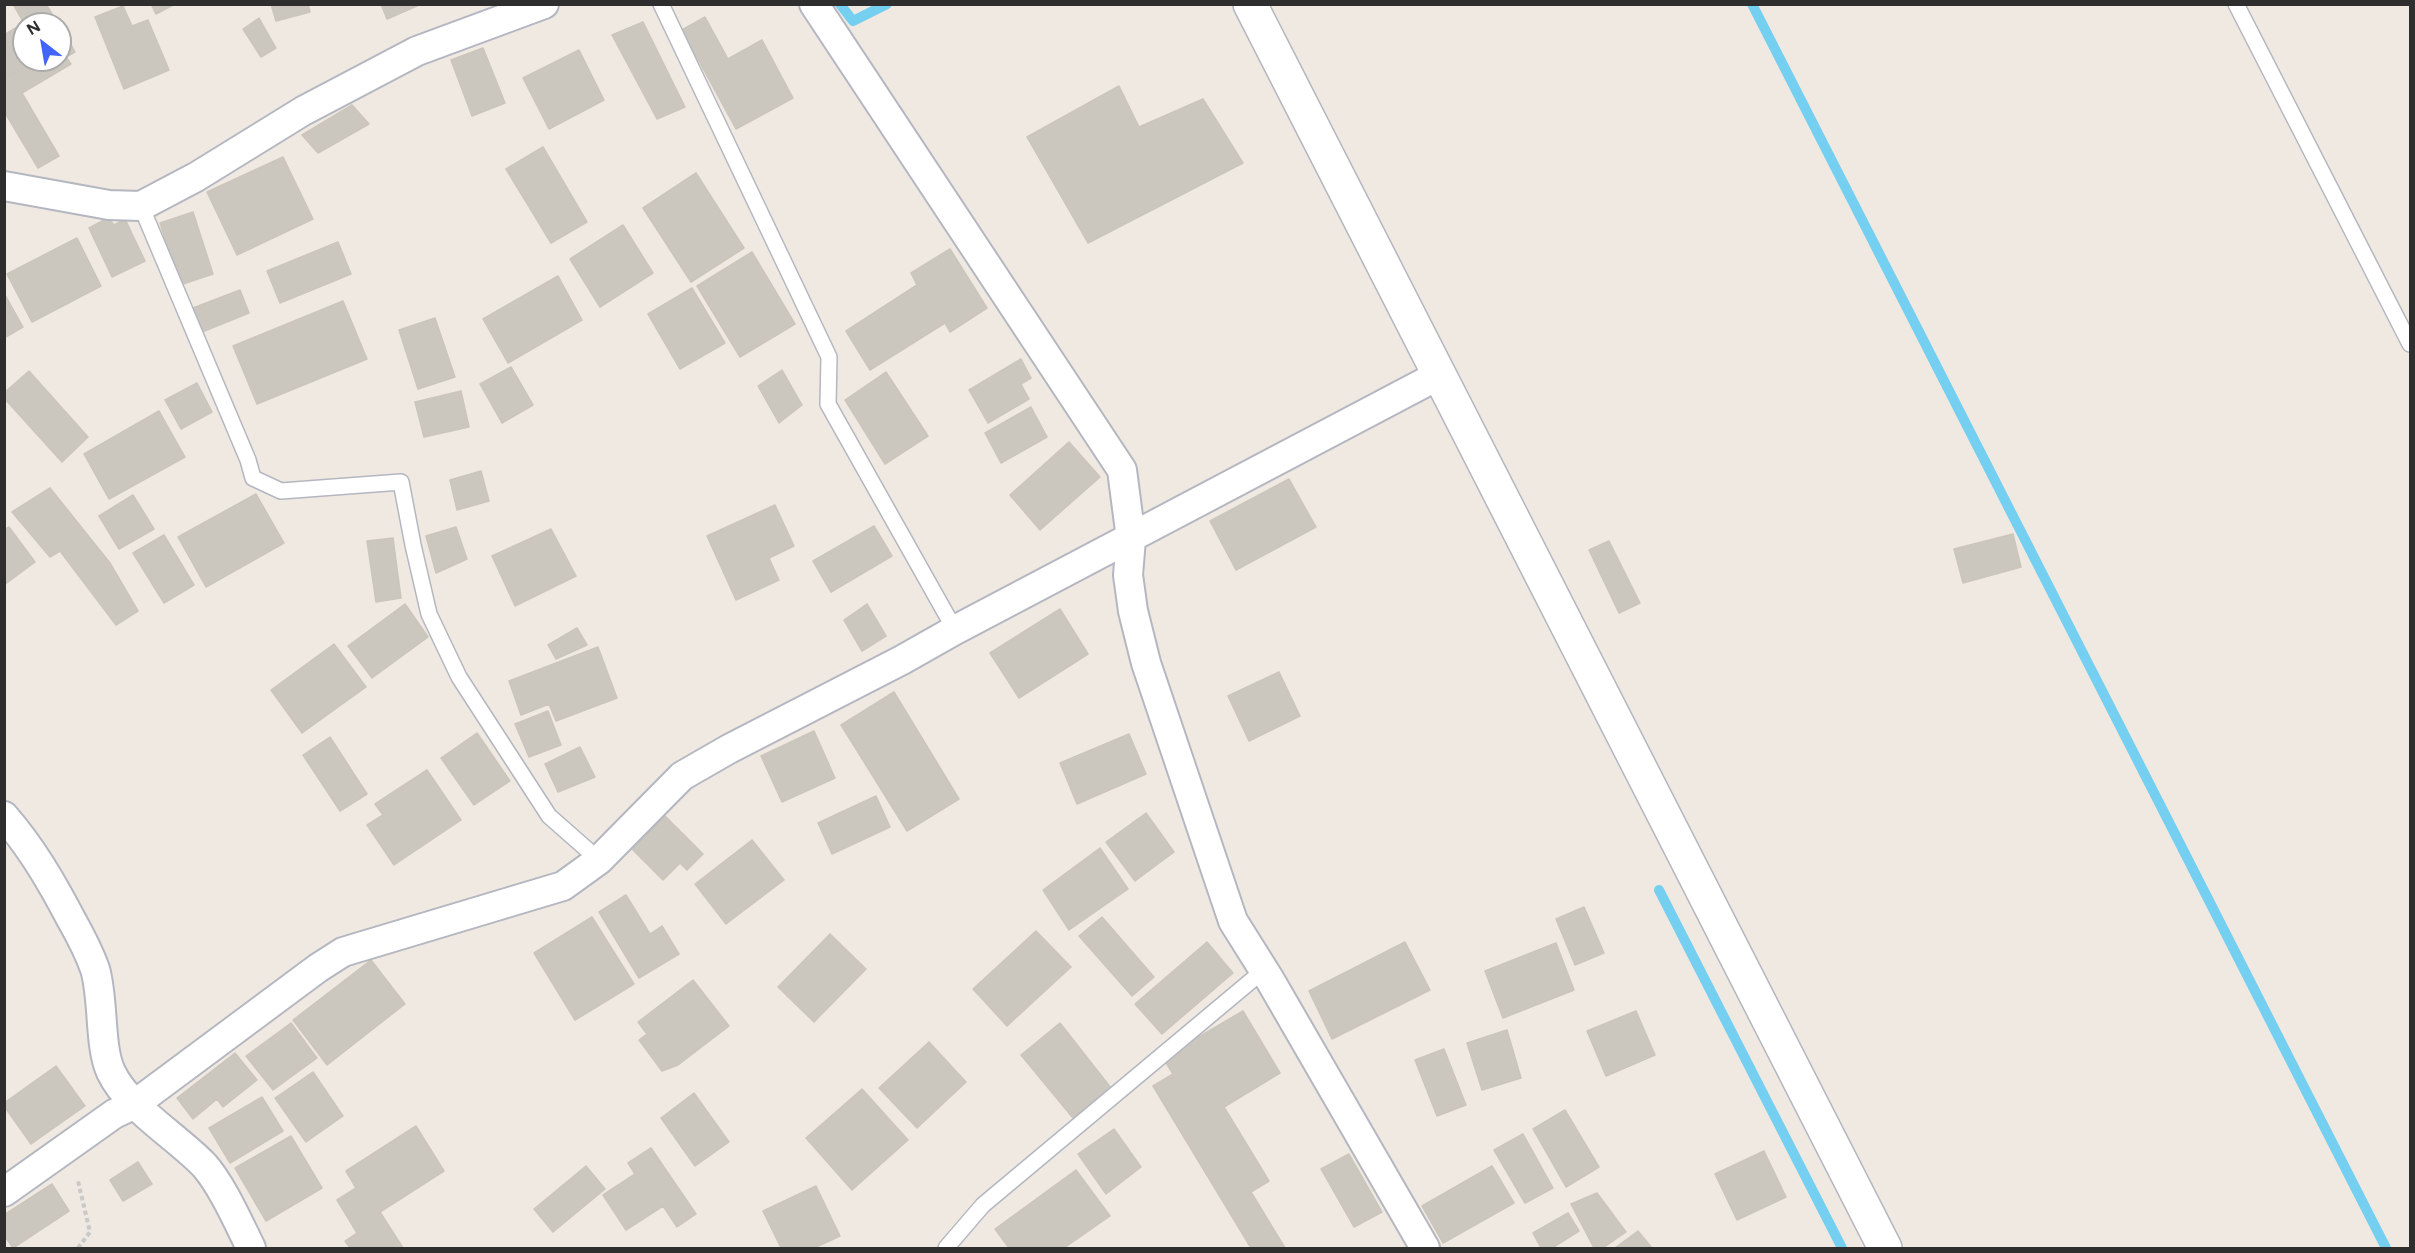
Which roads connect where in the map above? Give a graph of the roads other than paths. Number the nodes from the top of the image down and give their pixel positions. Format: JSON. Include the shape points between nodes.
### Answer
{"nodes":[{"id":1,"x":544,"y":4,"type":"edge"},
{"id":2,"x":661,"y":4,"type":"edge"},
{"id":3,"x":813,"y":4,"type":"edge"},
{"id":4,"x":1250,"y":4,"type":"edge"},
{"id":5,"x":2236,"y":4,"type":"edge"},
{"id":6,"x":4,"y":186,"type":"edge"},
{"id":7,"x":141,"y":206,"type":"junction"},
{"id":8,"x":2410,"y":344,"type":"edge"},
{"id":9,"x":1439,"y":375,"type":"junction"},
{"id":10,"x":1131,"y":538,"type":"junction"},
{"id":11,"x":955,"y":630,"type":"junction"},
{"id":12,"x":4,"y":816,"type":"edge"},
{"id":13,"x":599,"y":860,"type":"junction"},
{"id":14,"x":1264,"y":970,"type":"junction"},
{"id":15,"x":135,"y":1104,"type":"junction"},
{"id":16,"x":4,"y":1192,"type":"edge"},
{"id":17,"x":251,"y":1248,"type":"edge"},
{"id":18,"x":946,"y":1248,"type":"edge"},
{"id":19,"x":1425,"y":1248,"type":"edge"},
{"id":20,"x":1885,"y":1248,"type":"edge"}],
"edges":[{"from":1,"to":7,"type":"street","via":[[417,51],[303,111]]},
{"from":2,"to":11,"type":"lane","via":[[829,357],[828,404]]},
{"from":3,"to":10,"type":"street","via":[[1112,452],[1122,470]]},
{"from":4,"to":9,"type":"street"},
{"from":5,"to":8,"type":"lane"},
{"from":6,"to":7,"type":"street","via":[[110,205]]},
{"from":7,"to":13,"type":"lane","via":[[253,478],[281,491],[401,482],[429,614],[459,677],[549,816]]},
{"from":9,"to":10,"type":"street"},
{"from":9,"to":20,"type":"street"},
{"from":10,"to":11,"type":"street"},
{"from":10,"to":14,"type":"street","via":[[1128,575],[1146,663],[1233,921]]},
{"from":11,"to":13,"type":"street","via":[[682,776]]},
{"from":12,"to":15,"type":"street","via":[[53,884],[80,935],[95,969],[110,1070]]},
{"from":13,"to":15,"type":"street","via":[[563,886],[343,952]]},
{"from":14,"to":18,"type":"lane","via":[[982,1205]]},
{"from":14,"to":19,"type":"street"},
{"from":15,"to":16,"type":"street","via":[[114,1114]]},
{"from":15,"to":17,"type":"street","via":[[206,1167]]}]}
